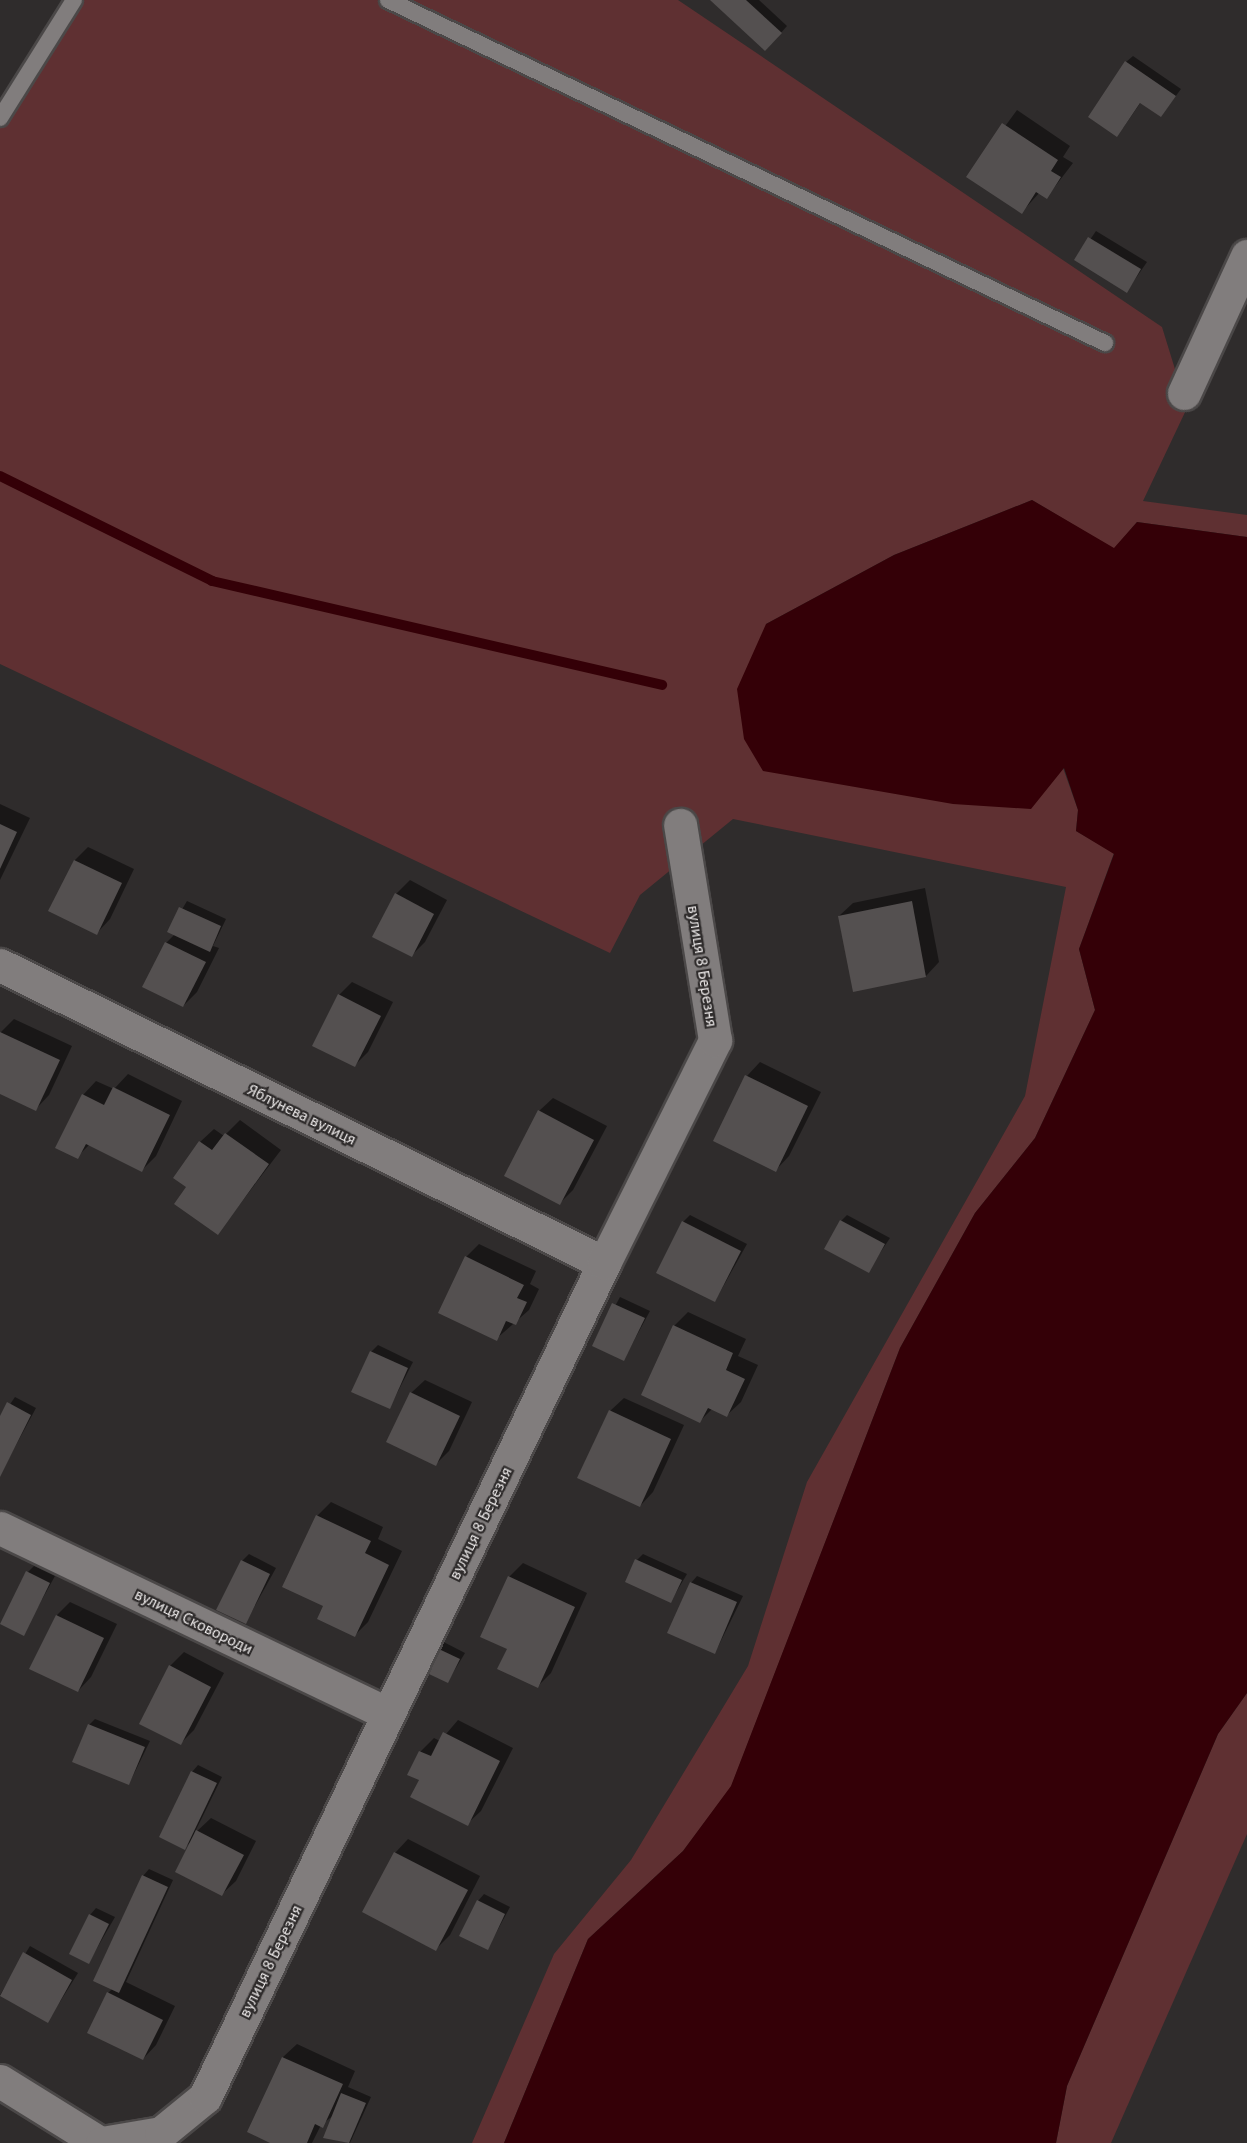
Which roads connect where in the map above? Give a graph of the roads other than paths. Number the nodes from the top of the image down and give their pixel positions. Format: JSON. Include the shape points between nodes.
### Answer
{"nodes":[{"id":1,"x":74,"y":0,"type":"edge"},
{"id":2,"x":388,"y":0,"type":"edge"},
{"id":3,"x":0,"y":118,"type":"edge"},
{"id":4,"x":1247,"y":256,"type":"edge"},
{"id":5,"x":1105,"y":343,"type":"dead end"},
{"id":6,"x":1184,"y":393,"type":"dead end"},
{"id":7,"x":680,"y":825,"type":"dead end"},
{"id":8,"x":0,"y":965,"type":"edge"},
{"id":9,"x":604,"y":1263,"type":"junction"},
{"id":10,"x":0,"y":1528,"type":"edge"},
{"id":11,"x":388,"y":1714,"type":"junction"},
{"id":12,"x":0,"y":2081,"type":"edge"},
{"id":13,"x":101,"y":2143,"type":"edge"}],
"edges":[{"from":1,"to":3,"type":"lane"},
{"from":2,"to":5,"type":"lane"},
{"from":4,"to":6,"type":"street"},
{"from":7,"to":9,"type":"street","name":"вулиця 8 Березня","via":[[715,1040]]},
{"from":8,"to":9,"type":"street","name":"Яблунева вулиця"},
{"from":9,"to":11,"type":"street","name":"вулиця 8 Березня"},
{"from":10,"to":11,"type":"street","name":"вулиця Сковороди"},
{"from":11,"to":13,"type":"street","name":"вулиця 8 Березня","via":[[205,2097],[162,2133]]},
{"from":12,"to":13,"type":"street"}]}
